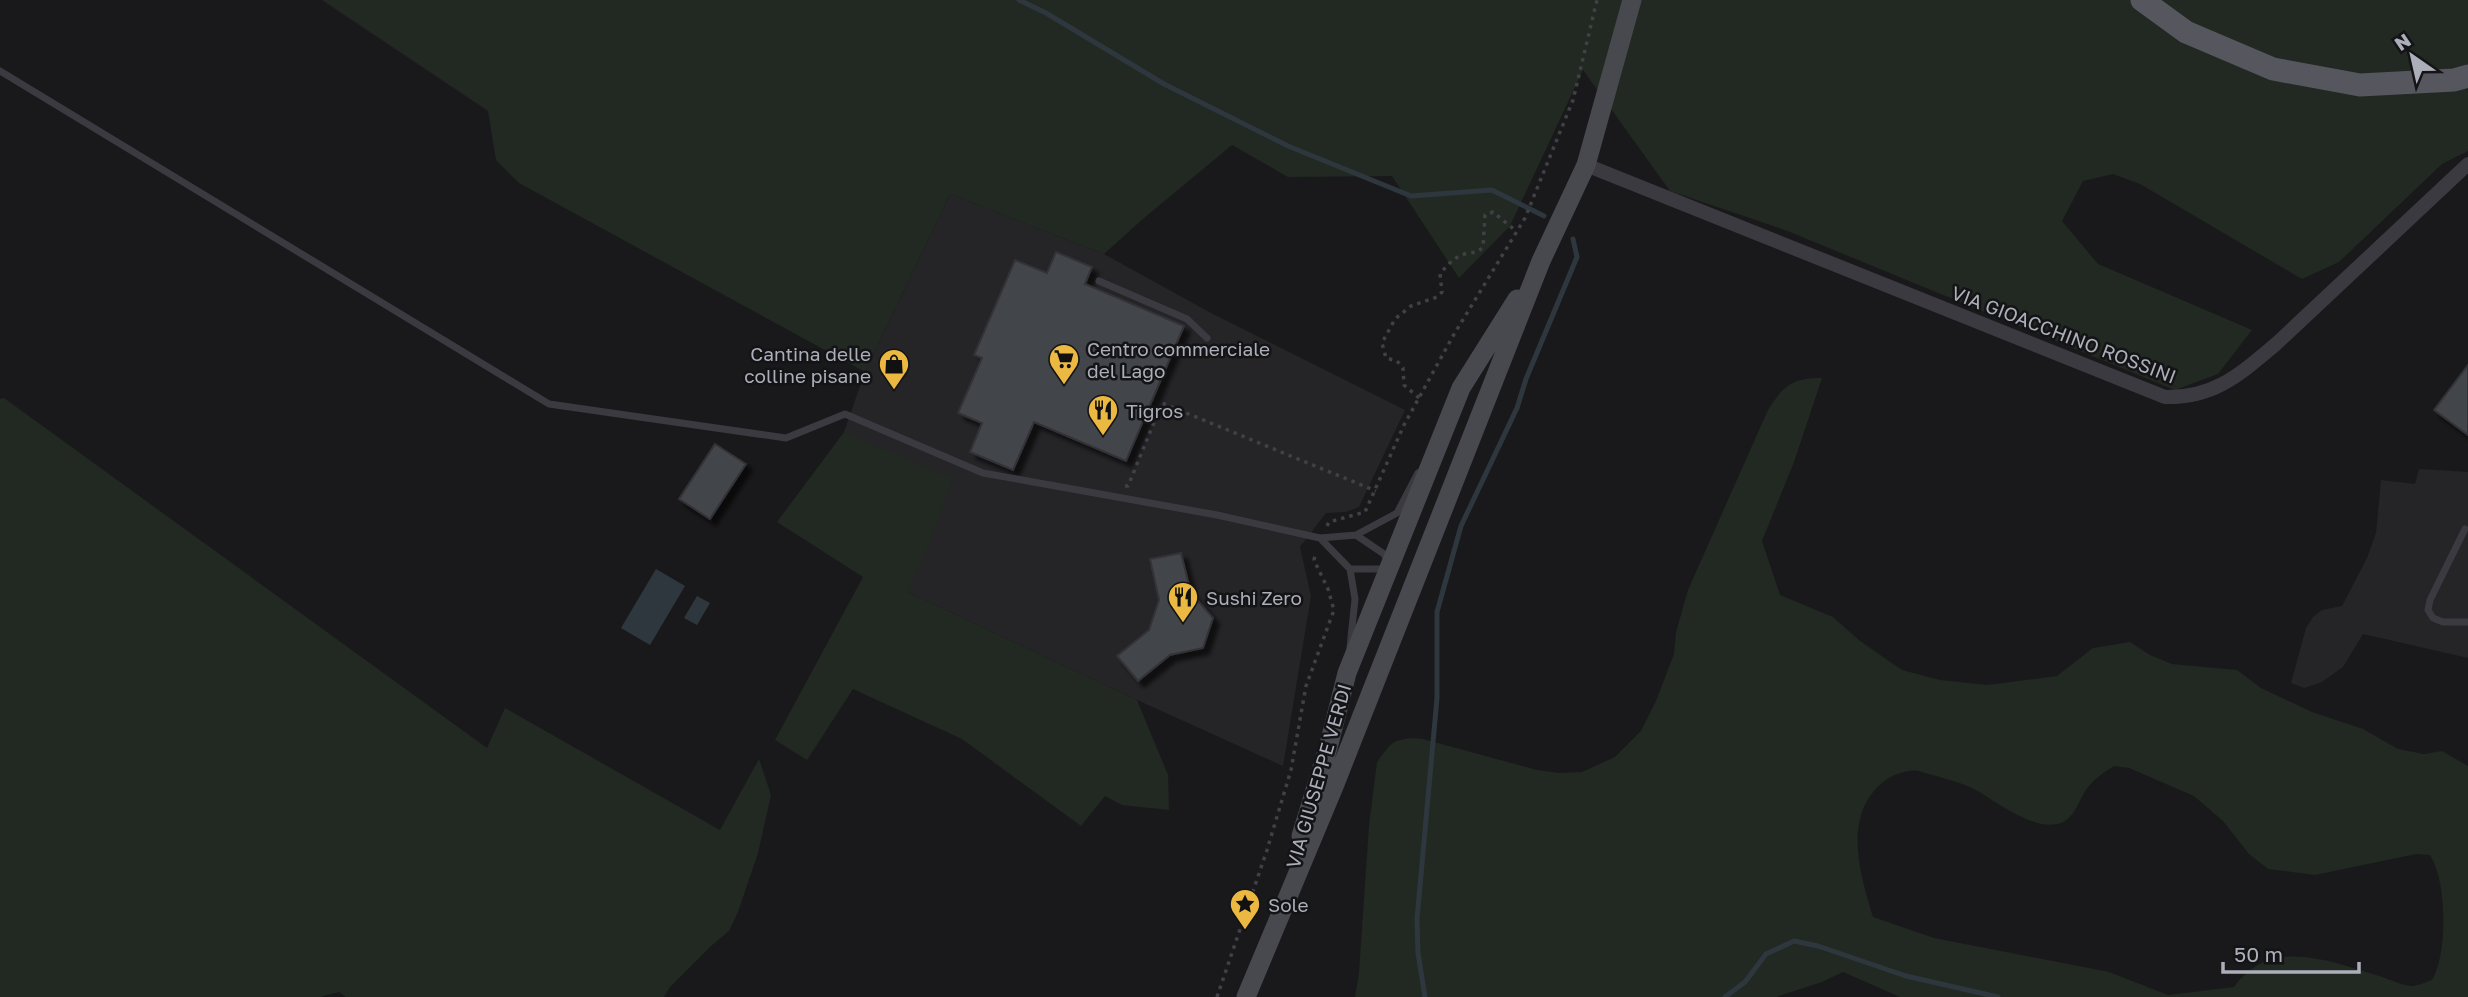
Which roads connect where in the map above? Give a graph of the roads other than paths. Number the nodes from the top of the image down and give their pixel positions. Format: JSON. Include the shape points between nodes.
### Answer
{"nodes":[{"id":1,"x":1632,"y":0,"type":"edge"},
{"id":2,"x":2142,"y":0,"type":"edge"},
{"id":3,"x":0,"y":71,"type":"edge"},
{"id":4,"x":2468,"y":76,"type":"edge"},
{"id":5,"x":2468,"y":164,"type":"edge"},
{"id":6,"x":1586,"y":165,"type":"junction"},
{"id":7,"x":1541,"y":261,"type":"junction"},
{"id":8,"x":1099,"y":281,"type":"dead end"},
{"id":9,"x":1207,"y":338,"type":"dead end"},
{"id":10,"x":1461,"y":388,"type":"junction"},
{"id":11,"x":1466,"y":450,"type":"junction"},
{"id":12,"x":2465,"y":529,"type":"dead end"},
{"id":13,"x":1356,"y":535,"type":"junction"},
{"id":14,"x":1320,"y":538,"type":"junction"},
{"id":15,"x":1390,"y":568,"type":"junction"},
{"id":16,"x":1350,"y":569,"type":"junction"},
{"id":17,"x":2468,"y":622,"type":"edge"},
{"id":18,"x":1347,"y":673,"type":"junction"},
{"id":19,"x":1372,"y":688,"type":"junction"},
{"id":20,"x":1272,"y":935,"type":"junction"},
{"id":21,"x":1246,"y":997,"type":"edge"}],
"edges":[{"from":1,"to":6,"type":"main road","name":"VIA GIUSEPPE VERDI"},
{"from":2,"to":4,"type":"main road","via":[[2186,32],[2273,69],[2360,85]]},
{"from":3,"to":14,"type":"lane","via":[[549,404],[786,438],[845,414],[983,473]]},
{"from":5,"to":6,"type":"street","name":"VIA GIOACCHINO ROSSINI","via":[[2245,370],[2213,390],[2187,398],[2165,397]]},
{"from":6,"to":7,"type":"main road","name":"VIA GIUSEPPE VERDI"},
{"from":7,"to":10,"type":"main road","name":"VIA GIUSEPPE VERDI"},
{"from":7,"to":11,"type":"main road","name":"VIA GIUSEPPE VERDI"},
{"from":8,"to":9,"type":"lane","via":[[1187,319]]},
{"from":10,"to":13,"type":"lane","via":[[1397,513]]},
{"from":10,"to":15,"type":"main road","name":"VIA GIUSEPPE VERDI"},
{"from":11,"to":15,"type":"main road","name":"VIA GIUSEPPE VERDI","via":[[1445,477],[1413,554]]},
{"from":11,"to":19,"type":"main road","name":"VIA GIUSEPPE VERDI"},
{"from":12,"to":17,"type":"lane","via":[[2428,610],[2443,622]]},
{"from":13,"to":14,"type":"lane"},
{"from":13,"to":15,"type":"lane","via":[[1384,554]]},
{"from":14,"to":16,"type":"lane"},
{"from":15,"to":16,"type":"lane"},
{"from":15,"to":18,"type":"main road","name":"VIA GIUSEPPE VERDI"},
{"from":15,"to":19,"type":"main road","name":"VIA GIUSEPPE VERDI","via":[[1399,585]]},
{"from":16,"to":18,"type":"lane","via":[[1355,599]]},
{"from":18,"to":20,"type":"main road","name":"VIA GIUSEPPE VERDI"},
{"from":19,"to":20,"type":"main road","name":"VIA GIUSEPPE VERDI"},
{"from":20,"to":21,"type":"main road"}]}
